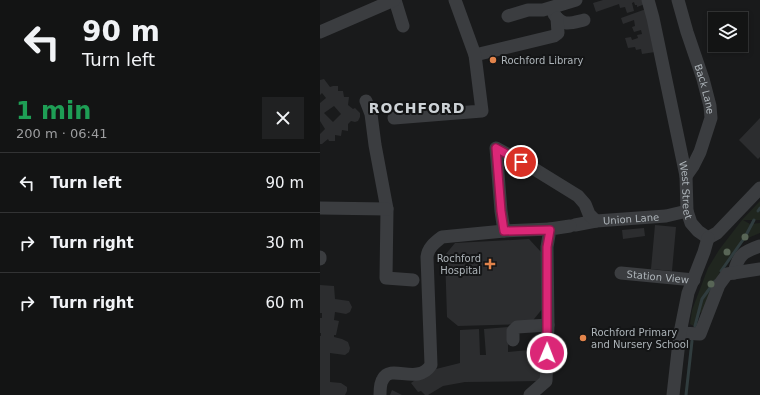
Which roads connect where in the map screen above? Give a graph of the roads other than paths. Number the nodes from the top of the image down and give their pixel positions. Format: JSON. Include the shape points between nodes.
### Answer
{"nodes":[{"id":1,"x":455,"y":0,"type":"edge"},
{"id":2,"x":576,"y":0,"type":"edge"},
{"id":3,"x":648,"y":0,"type":"edge"},
{"id":4,"x":678,"y":0,"type":"edge"},
{"id":5,"x":391,"y":1,"type":"edge"},
{"id":6,"x":525,"y":5,"type":"edge"},
{"id":7,"x":551,"y":9,"type":"edge"},
{"id":8,"x":508,"y":16,"type":"dead end"},
{"id":9,"x":584,"y":20,"type":"dead end"},
{"id":10,"x":403,"y":26,"type":"dead end"},
{"id":11,"x":320,"y":32,"type":"edge"},
{"id":12,"x":475,"y":55,"type":"junction"},
{"id":13,"x":366,"y":101,"type":"dead end"},
{"id":14,"x":394,"y":118,"type":"dead end"},
{"id":15,"x":686,"y":176,"type":"junction"},
{"id":16,"x":760,"y":188,"type":"edge"},
{"id":17,"x":320,"y":208,"type":"edge"},
{"id":18,"x":387,"y":209,"type":"junction"},
{"id":19,"x":687,"y":211,"type":"junction"},
{"id":20,"x":596,"y":221,"type":"junction"},
{"id":21,"x":550,"y":230,"type":"junction"},
{"id":22,"x":504,"y":231,"type":"junction"},
{"id":23,"x":708,"y":238,"type":"junction"},
{"id":24,"x":760,"y":246,"type":"edge"},
{"id":25,"x":760,"y":269,"type":"edge"},
{"id":26,"x":621,"y":273,"type":"dead end"},
{"id":27,"x":734,"y":273,"type":"junction"},
{"id":28,"x":413,"y":280,"type":"dead end"},
{"id":29,"x":694,"y":280,"type":"junction"},
{"id":30,"x":548,"y":324,"type":"junction"},
{"id":31,"x":680,"y":333,"type":"junction"},
{"id":32,"x":513,"y":340,"type":"dead end"},
{"id":33,"x":380,"y":395,"type":"edge"},
{"id":34,"x":530,"y":395,"type":"edge"},
{"id":35,"x":673,"y":395,"type":"edge"}],
"edges":[{"from":1,"to":12,"type":"street"},
{"from":2,"to":7,"type":"street"},
{"from":3,"to":15,"type":"street","name":"West Street"},
{"from":4,"to":15,"type":"street","name":"Back Lane","via":[[714,116],[700,152]]},
{"from":5,"to":10,"type":"street"},
{"from":5,"to":11,"type":"street"},
{"from":6,"to":7,"type":"street","via":[[538,10]]},
{"from":6,"to":8,"type":"street"},
{"from":7,"to":9,"type":"street","via":[[563,23]]},
{"from":7,"to":12,"type":"street","via":[[558,33],[554,36]]},
{"from":12,"to":14,"type":"street","via":[[482,110]]},
{"from":13,"to":18,"type":"street","via":[[371,114]]},
{"from":15,"to":19,"type":"street","name":"West Street"},
{"from":16,"to":23,"type":"street"},
{"from":17,"to":18,"type":"street"},
{"from":18,"to":28,"type":"street","via":[[386,278]]},
{"from":19,"to":20,"type":"street","name":"Union Lane","via":[[666,216]]},
{"from":19,"to":23,"type":"street","name":"West Street","via":[[691,223]]},
{"from":20,"to":21,"type":"street"},
{"from":20,"to":22,"type":"street","name":"Union Lane","via":[[578,196],[496,148]]},
{"from":21,"to":22,"type":"street"},
{"from":21,"to":30,"type":"street","via":[[547,247]]},
{"from":22,"to":33,"type":"street","via":[[442,237],[428,251],[431,365],[421,374],[387,375],[383,379]]},
{"from":23,"to":29,"type":"street"},
{"from":24,"to":27,"type":"street","via":[[740,258]]},
{"from":25,"to":27,"type":"street"},
{"from":26,"to":29,"type":"street","name":"Station View"},
{"from":27,"to":31,"type":"street","via":[[727,274],[718,285],[700,334]]},
{"from":29,"to":31,"type":"street","via":[[688,293]]},
{"from":30,"to":32,"type":"street","via":[[517,327],[513,331]]},
{"from":30,"to":34,"type":"street","via":[[546,381]]},
{"from":31,"to":35,"type":"street"}]}
